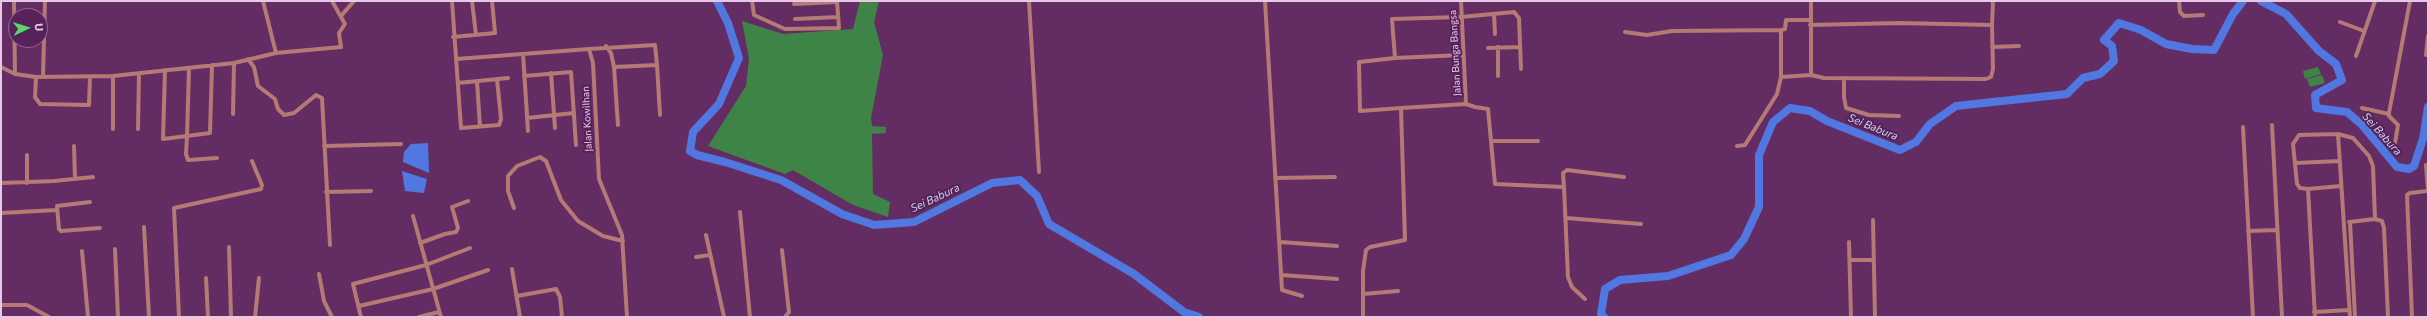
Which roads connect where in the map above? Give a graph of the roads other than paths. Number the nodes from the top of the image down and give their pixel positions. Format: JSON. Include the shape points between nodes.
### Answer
{"nodes":[{"id":1,"x":14,"y":1,"type":"edge"},
{"id":2,"x":45,"y":1,"type":"edge"},
{"id":3,"x":263,"y":1,"type":"edge"},
{"id":4,"x":332,"y":1,"type":"edge"},
{"id":5,"x":354,"y":1,"type":"edge"},
{"id":6,"x":452,"y":1,"type":"edge"},
{"id":7,"x":472,"y":1,"type":"edge"},
{"id":8,"x":492,"y":1,"type":"edge"},
{"id":9,"x":752,"y":1,"type":"edge"},
{"id":10,"x":837,"y":1,"type":"edge"},
{"id":11,"x":1029,"y":1,"type":"edge"},
{"id":12,"x":1265,"y":1,"type":"edge"},
{"id":13,"x":1461,"y":1,"type":"edge"},
{"id":14,"x":1811,"y":1,"type":"edge"},
{"id":15,"x":1993,"y":1,"type":"edge"},
{"id":16,"x":2179,"y":1,"type":"edge"},
{"id":17,"x":2375,"y":1,"type":"edge"},
{"id":18,"x":2410,"y":1,"type":"edge"},
{"id":19,"x":794,"y":4,"type":"dead end"},
{"id":20,"x":1494,"y":14,"type":"junction"},
{"id":21,"x":2203,"y":15,"type":"dead end"},
{"id":22,"x":341,"y":16,"type":"junction"},
{"id":23,"x":838,"y":17,"type":"junction"},
{"id":24,"x":1461,"y":17,"type":"junction"},
{"id":25,"x":795,"y":19,"type":"dead end"},
{"id":26,"x":1810,"y":20,"type":"junction"},
{"id":27,"x":2340,"y":22,"type":"dead end"},
{"id":28,"x":1810,"y":25,"type":"junction"},
{"id":29,"x":1992,"y":25,"type":"junction"},
{"id":30,"x":1782,"y":30,"type":"junction"},
{"id":31,"x":2364,"y":31,"type":"junction"},
{"id":32,"x":1625,"y":32,"type":"dead end"},
{"id":33,"x":1495,"y":34,"type":"dead end"},
{"id":34,"x":476,"y":35,"type":"junction"},
{"id":35,"x":2428,"y":36,"type":"edge"},
{"id":36,"x":453,"y":37,"type":"junction"},
{"id":37,"x":606,"y":46,"type":"junction"},
{"id":38,"x":1520,"y":46,"type":"junction"},
{"id":39,"x":2019,"y":46,"type":"dead end"},
{"id":40,"x":1498,"y":47,"type":"junction"},
{"id":41,"x":1992,"y":47,"type":"junction"},
{"id":42,"x":1488,"y":48,"type":"dead end"},
{"id":43,"x":589,"y":49,"type":"junction"},
{"id":44,"x":276,"y":53,"type":"junction"},
{"id":45,"x":523,"y":54,"type":"junction"},
{"id":46,"x":1462,"y":55,"type":"junction"},
{"id":47,"x":2426,"y":55,"type":"dead end"},
{"id":48,"x":2356,"y":56,"type":"dead end"},
{"id":49,"x":1395,"y":58,"type":"junction"},
{"id":50,"x":248,"y":59,"type":"junction"},
{"id":51,"x":456,"y":60,"type":"junction"},
{"id":52,"x":234,"y":63,"type":"junction"},
{"id":53,"x":212,"y":65,"type":"junction"},
{"id":54,"x":657,"y":65,"type":"junction"},
{"id":55,"x":1,"y":67,"type":"edge"},
{"id":56,"x":189,"y":68,"type":"junction"},
{"id":57,"x":614,"y":68,"type":"junction"},
{"id":58,"x":1521,"y":69,"type":"dead end"},
{"id":59,"x":165,"y":70,"type":"junction"},
{"id":60,"x":139,"y":73,"type":"junction"},
{"id":61,"x":551,"y":73,"type":"junction"},
{"id":62,"x":15,"y":74,"type":"junction"},
{"id":63,"x":1811,"y":75,"type":"junction"},
{"id":64,"x":113,"y":76,"type":"junction"},
{"id":65,"x":524,"y":76,"type":"junction"},
{"id":66,"x":1498,"y":76,"type":"dead end"},
{"id":67,"x":36,"y":77,"type":"junction"},
{"id":68,"x":43,"y":77,"type":"junction"},
{"id":69,"x":90,"y":77,"type":"junction"},
{"id":70,"x":1781,"y":77,"type":"junction"},
{"id":71,"x":508,"y":78,"type":"dead end"},
{"id":72,"x":1844,"y":78,"type":"junction"},
{"id":73,"x":497,"y":79,"type":"junction"},
{"id":74,"x":477,"y":81,"type":"junction"},
{"id":75,"x":458,"y":83,"type":"junction"},
{"id":76,"x":1466,"y":104,"type":"junction"},
{"id":77,"x":1401,"y":108,"type":"junction"},
{"id":78,"x":2362,"y":108,"type":"dead end"},
{"id":79,"x":574,"y":113,"type":"junction"},
{"id":80,"x":233,"y":114,"type":"dead end"},
{"id":81,"x":2389,"y":114,"type":"junction"},
{"id":82,"x":554,"y":115,"type":"junction"},
{"id":83,"x":660,"y":115,"type":"dead end"},
{"id":84,"x":1899,"y":116,"type":"dead end"},
{"id":85,"x":528,"y":118,"type":"junction"},
{"id":86,"x":618,"y":124,"type":"dead end"},
{"id":87,"x":2272,"y":125,"type":"dead end"},
{"id":88,"x":480,"y":127,"type":"junction"},
{"id":89,"x":2244,"y":127,"type":"dead end"},
{"id":90,"x":113,"y":128,"type":"dead end"},
{"id":91,"x":554,"y":128,"type":"dead end"},
{"id":92,"x":138,"y":129,"type":"dead end"},
{"id":93,"x":528,"y":131,"type":"dead end"},
{"id":94,"x":2338,"y":134,"type":"junction"},
{"id":95,"x":188,"y":136,"type":"junction"},
{"id":96,"x":1492,"y":141,"type":"junction"},
{"id":97,"x":1538,"y":141,"type":"dead end"},
{"id":98,"x":2395,"y":143,"type":"dead end"},
{"id":99,"x":401,"y":144,"type":"dead end"},
{"id":100,"x":576,"y":145,"type":"dead end"},
{"id":101,"x":74,"y":146,"type":"dead end"},
{"id":102,"x":324,"y":146,"type":"junction"},
{"id":103,"x":1737,"y":146,"type":"dead end"},
{"id":104,"x":27,"y":155,"type":"dead end"},
{"id":105,"x":217,"y":158,"type":"dead end"},
{"id":106,"x":252,"y":161,"type":"dead end"},
{"id":107,"x":2340,"y":161,"type":"junction"},
{"id":108,"x":2295,"y":163,"type":"junction"},
{"id":109,"x":2426,"y":165,"type":"dead end"},
{"id":110,"x":1039,"y":172,"type":"dead end"},
{"id":111,"x":93,"y":177,"type":"dead end"},
{"id":112,"x":1335,"y":177,"type":"dead end"},
{"id":113,"x":1624,"y":177,"type":"dead end"},
{"id":114,"x":75,"y":178,"type":"junction"},
{"id":115,"x":1275,"y":178,"type":"junction"},
{"id":116,"x":1,"y":183,"type":"edge"},
{"id":117,"x":27,"y":183,"type":"junction"},
{"id":118,"x":2341,"y":186,"type":"junction"},
{"id":119,"x":1564,"y":187,"type":"junction"},
{"id":120,"x":2308,"y":189,"type":"junction"},
{"id":121,"x":371,"y":191,"type":"dead end"},
{"id":122,"x":2428,"y":191,"type":"edge"},
{"id":123,"x":326,"y":192,"type":"junction"},
{"id":124,"x":468,"y":201,"type":"dead end"},
{"id":125,"x":90,"y":202,"type":"dead end"},
{"id":126,"x":514,"y":208,"type":"dead end"},
{"id":127,"x":56,"y":210,"type":"junction"},
{"id":128,"x":740,"y":212,"type":"dead end"},
{"id":129,"x":1,"y":213,"type":"edge"},
{"id":130,"x":413,"y":216,"type":"dead end"},
{"id":131,"x":1566,"y":218,"type":"junction"},
{"id":132,"x":2375,"y":219,"type":"junction"},
{"id":133,"x":1873,"y":220,"type":"dead end"},
{"id":134,"x":2344,"y":222,"type":"junction"},
{"id":135,"x":2350,"y":222,"type":"junction"},
{"id":136,"x":1641,"y":224,"type":"dead end"},
{"id":137,"x":144,"y":227,"type":"dead end"},
{"id":138,"x":100,"y":228,"type":"dead end"},
{"id":139,"x":2277,"y":230,"type":"junction"},
{"id":140,"x":2248,"y":231,"type":"junction"},
{"id":141,"x":706,"y":235,"type":"dead end"},
{"id":142,"x":624,"y":241,"type":"junction"},
{"id":143,"x":1280,"y":242,"type":"junction"},
{"id":144,"x":1849,"y":242,"type":"dead end"},
{"id":145,"x":420,"y":243,"type":"junction"},
{"id":146,"x":330,"y":245,"type":"dead end"},
{"id":147,"x":1337,"y":246,"type":"dead end"},
{"id":148,"x":229,"y":247,"type":"dead end"},
{"id":149,"x":470,"y":248,"type":"dead end"},
{"id":150,"x":115,"y":249,"type":"dead end"},
{"id":151,"x":782,"y":250,"type":"dead end"},
{"id":152,"x":82,"y":251,"type":"dead end"},
{"id":153,"x":710,"y":255,"type":"junction"},
{"id":154,"x":696,"y":257,"type":"dead end"},
{"id":155,"x":1850,"y":260,"type":"junction"},
{"id":156,"x":1873,"y":260,"type":"junction"},
{"id":157,"x":426,"y":265,"type":"junction"},
{"id":158,"x":512,"y":269,"type":"dead end"},
{"id":159,"x":488,"y":270,"type":"dead end"},
{"id":160,"x":319,"y":274,"type":"dead end"},
{"id":161,"x":1282,"y":275,"type":"junction"},
{"id":162,"x":206,"y":278,"type":"dead end"},
{"id":163,"x":259,"y":278,"type":"dead end"},
{"id":164,"x":1338,"y":279,"type":"dead end"},
{"id":165,"x":433,"y":289,"type":"junction"},
{"id":166,"x":1398,"y":292,"type":"dead end"},
{"id":167,"x":1363,"y":294,"type":"junction"},
{"id":168,"x":517,"y":296,"type":"junction"},
{"id":169,"x":1302,"y":296,"type":"dead end"},
{"id":170,"x":1585,"y":299,"type":"dead end"},
{"id":171,"x":1,"y":305,"type":"edge"},
{"id":172,"x":359,"y":306,"type":"junction"},
{"id":173,"x":2349,"y":310,"type":"junction"},
{"id":174,"x":440,"y":312,"type":"junction"},
{"id":175,"x":2314,"y":312,"type":"junction"},
{"id":176,"x":49,"y":317,"type":"edge"},
{"id":177,"x":88,"y":317,"type":"edge"},
{"id":178,"x":118,"y":317,"type":"edge"},
{"id":179,"x":149,"y":317,"type":"edge"},
{"id":180,"x":179,"y":317,"type":"edge"},
{"id":181,"x":208,"y":317,"type":"edge"},
{"id":182,"x":231,"y":317,"type":"edge"},
{"id":183,"x":255,"y":317,"type":"edge"},
{"id":184,"x":332,"y":317,"type":"edge"},
{"id":185,"x":361,"y":317,"type":"edge"},
{"id":186,"x":419,"y":317,"type":"edge"},
{"id":187,"x":441,"y":317,"type":"edge"},
{"id":188,"x":520,"y":317,"type":"edge"},
{"id":189,"x":562,"y":317,"type":"edge"},
{"id":190,"x":627,"y":317,"type":"edge"},
{"id":191,"x":724,"y":317,"type":"edge"},
{"id":192,"x":750,"y":317,"type":"edge"},
{"id":193,"x":785,"y":317,"type":"edge"},
{"id":194,"x":1363,"y":317,"type":"edge"},
{"id":195,"x":1851,"y":317,"type":"edge"},
{"id":196,"x":1875,"y":317,"type":"edge"},
{"id":197,"x":2253,"y":317,"type":"edge"},
{"id":198,"x":2282,"y":317,"type":"edge"},
{"id":199,"x":2315,"y":317,"type":"edge"},
{"id":200,"x":2350,"y":317,"type":"edge"},
{"id":201,"x":2355,"y":317,"type":"edge"},
{"id":202,"x":2388,"y":317,"type":"edge"},
{"id":203,"x":2412,"y":317,"type":"edge"}],
"edges":[{"from":1,"to":62,"type":"street"},
{"from":2,"to":68,"type":"street"},
{"from":3,"to":44,"type":"street"},
{"from":4,"to":22,"type":"street"},
{"from":5,"to":22,"type":"street"},
{"from":6,"to":36,"type":"street"},
{"from":7,"to":34,"type":"street"},
{"from":8,"to":34,"type":"street","via":[[495,33]]},
{"from":9,"to":23,"type":"street","via":[[754,15],[782,29],[839,28]]},
{"from":10,"to":19,"type":"street"},
{"from":10,"to":23,"type":"street"},
{"from":11,"to":110,"type":"street"},
{"from":12,"to":115,"type":"street"},
{"from":13,"to":24,"type":"street","name":"Jalan Bunga Bangsa"},
{"from":14,"to":26,"type":"street"},
{"from":15,"to":29,"type":"street"},
{"from":16,"to":21,"type":"street","via":[[2180,12],[2184,16]]},
{"from":17,"to":31,"type":"street"},
{"from":18,"to":81,"type":"street"},
{"from":20,"to":24,"type":"street"},
{"from":20,"to":33,"type":"street"},
{"from":20,"to":38,"type":"street","via":[[1517,14]]},
{"from":22,"to":44,"type":"street","via":[[345,24],[339,33],[341,47]]},
{"from":23,"to":25,"type":"street"},
{"from":24,"to":46,"type":"street","name":"Jalan Bunga Bangsa"},
{"from":24,"to":49,"type":"street","via":[[1392,19]]},
{"from":26,"to":28,"type":"street"},
{"from":26,"to":30,"type":"street","via":[[1786,20],[1785,29]]},
{"from":27,"to":31,"type":"street"},
{"from":28,"to":29,"type":"street"},
{"from":28,"to":63,"type":"street"},
{"from":29,"to":41,"type":"street"},
{"from":30,"to":32,"type":"street","via":[[1672,31],[1647,35]]},
{"from":30,"to":70,"type":"street"},
{"from":31,"to":48,"type":"street"},
{"from":34,"to":36,"type":"street"},
{"from":35,"to":47,"type":"street"},
{"from":36,"to":51,"type":"street"},
{"from":37,"to":43,"type":"street"},
{"from":37,"to":54,"type":"street","via":[[654,44]]},
{"from":37,"to":57,"type":"street","via":[[611,53]]},
{"from":38,"to":40,"type":"street"},
{"from":38,"to":58,"type":"street"},
{"from":39,"to":41,"type":"street"},
{"from":40,"to":42,"type":"street"},
{"from":40,"to":66,"type":"street"},
{"from":41,"to":72,"type":"street","via":[[1993,69],[1991,77],[1986,79]]},
{"from":43,"to":45,"type":"street"},
{"from":43,"to":142,"type":"street","name":"Jalan Kowilhan","via":[[599,179]]},
{"from":44,"to":50,"type":"street"},
{"from":45,"to":51,"type":"street"},
{"from":45,"to":65,"type":"street"},
{"from":46,"to":49,"type":"street"},
{"from":46,"to":76,"type":"street","name":"Jalan Bunga Bangsa"},
{"from":49,"to":77,"type":"street","via":[[1359,62],[1359,109],[1360,111]]},
{"from":50,"to":52,"type":"street"},
{"from":50,"to":102,"type":"street","via":[[254,67],[258,86],[275,99],[278,109],[284,115],[300,110],[314,96],[321,97]]},
{"from":51,"to":75,"type":"street"},
{"from":52,"to":53,"type":"street"},
{"from":52,"to":80,"type":"street"},
{"from":53,"to":56,"type":"street"},
{"from":53,"to":95,"type":"street","via":[[210,134]]},
{"from":54,"to":57,"type":"street"},
{"from":54,"to":83,"type":"street"},
{"from":55,"to":62,"type":"street"},
{"from":56,"to":59,"type":"street"},
{"from":56,"to":95,"type":"street"},
{"from":57,"to":86,"type":"street"},
{"from":59,"to":60,"type":"street"},
{"from":59,"to":95,"type":"street","via":[[163,139]]},
{"from":60,"to":64,"type":"street"},
{"from":60,"to":92,"type":"street"},
{"from":61,"to":65,"type":"street"},
{"from":61,"to":79,"type":"street","via":[[571,72]]},
{"from":61,"to":82,"type":"street"},
{"from":62,"to":67,"type":"street"},
{"from":63,"to":70,"type":"street"},
{"from":63,"to":72,"type":"street"},
{"from":64,"to":69,"type":"street"},
{"from":64,"to":90,"type":"street"},
{"from":65,"to":85,"type":"street"},
{"from":67,"to":68,"type":"street"},
{"from":67,"to":69,"type":"street","via":[[35,97],[40,104],[89,105]]},
{"from":68,"to":69,"type":"street"},
{"from":70,"to":103,"type":"street","via":[[1777,94],[1755,129],[1744,146]]},
{"from":71,"to":73,"type":"street"},
{"from":72,"to":84,"type":"street","via":[[1846,108],[1869,114]]},
{"from":73,"to":74,"type":"street"},
{"from":73,"to":88,"type":"street","via":[[500,125]]},
{"from":74,"to":75,"type":"street"},
{"from":74,"to":88,"type":"street"},
{"from":75,"to":88,"type":"street","via":[[460,127]]},
{"from":76,"to":77,"type":"street"},
{"from":76,"to":96,"type":"street","via":[[1488,109]]},
{"from":77,"to":167,"type":"street","via":[[1405,240],[1366,250]]},
{"from":78,"to":81,"type":"street"},
{"from":79,"to":82,"type":"street"},
{"from":79,"to":100,"type":"street"},
{"from":81,"to":98,"type":"street","via":[[2398,125]]},
{"from":82,"to":85,"type":"street"},
{"from":82,"to":91,"type":"street"},
{"from":85,"to":93,"type":"street"},
{"from":87,"to":139,"type":"street"},
{"from":89,"to":140,"type":"street"},
{"from":94,"to":107,"type":"street"},
{"from":94,"to":108,"type":"street","via":[[2296,137],[2293,144]]},
{"from":94,"to":132,"type":"street","via":[[2353,138],[2372,161]]},
{"from":95,"to":105,"type":"street","via":[[188,160]]},
{"from":96,"to":97,"type":"street"},
{"from":96,"to":119,"type":"street","via":[[1495,184]]},
{"from":99,"to":102,"type":"street"},
{"from":101,"to":114,"type":"street"},
{"from":102,"to":123,"type":"street"},
{"from":104,"to":117,"type":"street"},
{"from":106,"to":180,"type":"street","via":[[262,185],[260,189],[174,208]]},
{"from":107,"to":108,"type":"street"},
{"from":107,"to":118,"type":"street"},
{"from":108,"to":120,"type":"street","via":[[2298,186]]},
{"from":109,"to":122,"type":"street"},
{"from":111,"to":114,"type":"street"},
{"from":112,"to":115,"type":"street"},
{"from":113,"to":119,"type":"street","via":[[1567,170],[1564,173]]},
{"from":114,"to":117,"type":"street"},
{"from":115,"to":143,"type":"street"},
{"from":116,"to":117,"type":"street"},
{"from":118,"to":120,"type":"street"},
{"from":118,"to":134,"type":"street"},
{"from":119,"to":131,"type":"street"},
{"from":120,"to":175,"type":"street"},
{"from":121,"to":123,"type":"street"},
{"from":122,"to":203,"type":"street","via":[[2407,195]]},
{"from":123,"to":146,"type":"street"},
{"from":124,"to":145,"type":"street","via":[[452,208],[458,228],[456,232]]},
{"from":125,"to":127,"type":"street","via":[[58,206]]},
{"from":126,"to":142,"type":"street","via":[[508,191],[508,176],[517,166],[540,157],[546,161],[561,200],[578,221],[598,234]]},
{"from":127,"to":129,"type":"street"},
{"from":127,"to":138,"type":"street","via":[[61,231]]},
{"from":128,"to":192,"type":"street"},
{"from":130,"to":145,"type":"street"},
{"from":131,"to":136,"type":"street"},
{"from":131,"to":170,"type":"street","via":[[1568,277],[1572,287]]},
{"from":132,"to":135,"type":"street"},
{"from":132,"to":202,"type":"street","via":[[2382,221],[2384,228]]},
{"from":133,"to":156,"type":"street"},
{"from":134,"to":135,"type":"street"},
{"from":134,"to":173,"type":"street"},
{"from":135,"to":201,"type":"street"},
{"from":137,"to":179,"type":"street"},
{"from":139,"to":140,"type":"street"},
{"from":139,"to":198,"type":"street"},
{"from":140,"to":197,"type":"street"},
{"from":141,"to":153,"type":"street"},
{"from":142,"to":190,"type":"street","name":"Jalan Kowilhan"},
{"from":143,"to":147,"type":"street"},
{"from":143,"to":161,"type":"street"},
{"from":144,"to":155,"type":"street"},
{"from":145,"to":157,"type":"street"},
{"from":148,"to":182,"type":"street"},
{"from":149,"to":157,"type":"street"},
{"from":150,"to":178,"type":"street"},
{"from":151,"to":193,"type":"street","via":[[789,312]]},
{"from":152,"to":177,"type":"street"},
{"from":153,"to":154,"type":"street"},
{"from":153,"to":191,"type":"street"},
{"from":155,"to":156,"type":"street"},
{"from":155,"to":195,"type":"street"},
{"from":156,"to":196,"type":"street"},
{"from":157,"to":165,"type":"street"},
{"from":157,"to":172,"type":"street","via":[[354,284]]},
{"from":158,"to":168,"type":"street"},
{"from":159,"to":165,"type":"street"},
{"from":160,"to":184,"type":"street","via":[[324,301]]},
{"from":161,"to":164,"type":"street"},
{"from":161,"to":169,"type":"street","via":[[1283,291]]},
{"from":162,"to":181,"type":"street"},
{"from":163,"to":183,"type":"street"},
{"from":165,"to":172,"type":"street"},
{"from":165,"to":174,"type":"street"},
{"from":166,"to":167,"type":"street"},
{"from":167,"to":194,"type":"street"},
{"from":168,"to":188,"type":"street"},
{"from":168,"to":189,"type":"street","via":[[556,289],[560,297]]},
{"from":171,"to":176,"type":"street","via":[[27,305]]},
{"from":172,"to":185,"type":"street"},
{"from":173,"to":175,"type":"street"},
{"from":173,"to":200,"type":"street"},
{"from":174,"to":186,"type":"street"},
{"from":174,"to":187,"type":"street"},
{"from":175,"to":199,"type":"street"}]}
